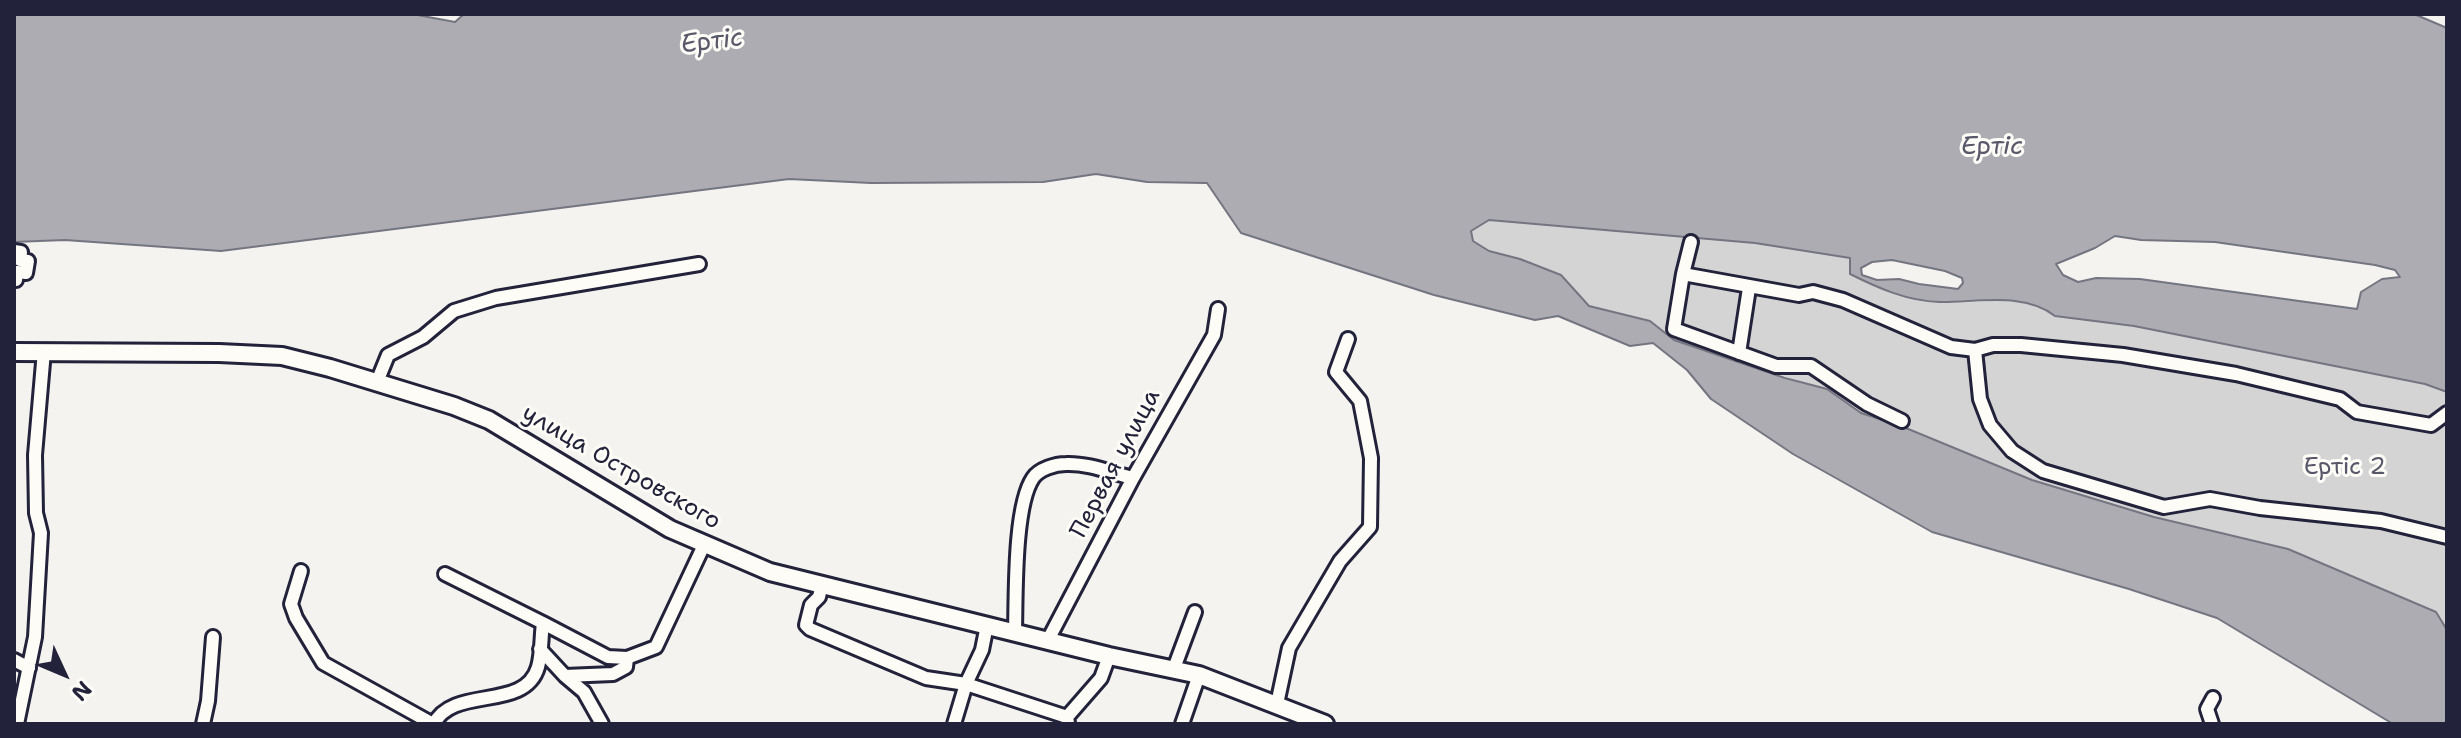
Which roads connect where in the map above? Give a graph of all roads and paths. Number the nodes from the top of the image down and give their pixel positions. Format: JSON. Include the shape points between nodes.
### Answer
{"nodes":[{"id":1,"x":1691,"y":242,"type":"dead end"},
{"id":2,"x":14,"y":251,"type":"edge"},
{"id":3,"x":699,"y":264,"type":"dead end"},
{"id":4,"x":1683,"y":274,"type":"junction"},
{"id":5,"x":14,"y":280,"type":"edge"},
{"id":6,"x":1749,"y":288,"type":"junction"},
{"id":7,"x":1218,"y":309,"type":"dead end"},
{"id":8,"x":1348,"y":339,"type":"dead end"},
{"id":9,"x":1975,"y":350,"type":"junction"},
{"id":10,"x":44,"y":351,"type":"junction"},
{"id":11,"x":14,"y":352,"type":"edge"},
{"id":12,"x":1739,"y":353,"type":"junction"},
{"id":13,"x":377,"y":382,"type":"junction"},
{"id":14,"x":2447,"y":413,"type":"edge"},
{"id":15,"x":1902,"y":421,"type":"dead end"},
{"id":16,"x":1133,"y":478,"type":"junction"},
{"id":17,"x":2447,"y":537,"type":"edge"},
{"id":18,"x":704,"y":545,"type":"junction"},
{"id":19,"x":301,"y":571,"type":"dead end"},
{"id":20,"x":445,"y":574,"type":"dead end"},
{"id":21,"x":822,"y":584,"type":"junction"},
{"id":22,"x":1195,"y":612,"type":"dead end"},
{"id":23,"x":543,"y":623,"type":"junction"},
{"id":24,"x":987,"y":625,"type":"junction"},
{"id":25,"x":1015,"y":631,"type":"junction"},
{"id":26,"x":213,"y":637,"type":"dead end"},
{"id":27,"x":1048,"y":640,"type":"junction"},
{"id":28,"x":540,"y":649,"type":"junction"},
{"id":29,"x":1109,"y":656,"type":"junction"},
{"id":30,"x":627,"y":658,"type":"junction"},
{"id":31,"x":14,"y":660,"type":"edge"},
{"id":32,"x":29,"y":668,"type":"junction"},
{"id":33,"x":1173,"y":671,"type":"junction"},
{"id":34,"x":1199,"y":675,"type":"junction"},
{"id":35,"x":565,"y":676,"type":"junction"},
{"id":36,"x":966,"y":684,"type":"junction"},
{"id":37,"x":2213,"y":698,"type":"dead end"},
{"id":38,"x":1277,"y":704,"type":"junction"},
{"id":39,"x":1068,"y":721,"type":"edge"},
{"id":40,"x":17,"y":724,"type":"edge"},
{"id":41,"x":203,"y":724,"type":"edge"},
{"id":42,"x":433,"y":724,"type":"edge"},
{"id":43,"x":602,"y":724,"type":"edge"},
{"id":44,"x":954,"y":724,"type":"edge"},
{"id":45,"x":1182,"y":724,"type":"edge"},
{"id":46,"x":1325,"y":724,"type":"edge"},
{"id":47,"x":2212,"y":724,"type":"edge"}],
"edges":[{"from":1,"to":4,"type":"street"},
{"from":2,"to":5,"type":"street","via":[[28,261],[26,273],[17,272]]},
{"from":3,"to":13,"type":"street","via":[[496,298],[454,311],[423,337],[388,355]]},
{"from":4,"to":6,"type":"street"},
{"from":4,"to":12,"type":"street","via":[[1674,329]]},
{"from":6,"to":9,"type":"street","via":[[1813,292],[1843,300],[1951,347]]},
{"from":6,"to":12,"type":"street"},
{"from":7,"to":16,"type":"street","name":"Первая улица","via":[[1214,335]]},
{"from":8,"to":38,"type":"street","via":[[1336,372],[1360,401],[1371,458],[1370,527],[1340,561],[1289,648]]},
{"from":9,"to":14,"type":"street","via":[[2021,345],[2123,355],[2236,374],[2340,399],[2357,412],[2411,422],[2431,425]]},
{"from":9,"to":17,"type":"street","via":[[1980,399],[1990,425],[2012,451],[2043,471],[2164,507],[2210,499],[2381,521]]},
{"from":10,"to":11,"type":"main road","name":"улица Островского"},
{"from":10,"to":13,"type":"main road","name":"улица Островского","via":[[282,356]]},
{"from":10,"to":32,"type":"street","via":[[35,455],[40,564]]},
{"from":12,"to":15,"type":"street","via":[[1776,366],[1811,366]]},
{"from":13,"to":18,"type":"main road","name":"улица Островского","via":[[489,420]]},
{"from":16,"to":25,"type":"street","via":[[1066,464],[1034,476],[1024,497],[1018,538]]},
{"from":16,"to":27,"type":"street","name":"Первая улица"},
{"from":18,"to":21,"type":"main road","name":"улица Островского","via":[[770,572]]},
{"from":18,"to":30,"type":"street","via":[[656,647]]},
{"from":19,"to":42,"type":"street","via":[[291,604],[323,663]]},
{"from":20,"to":23,"type":"street"},
{"from":21,"to":24,"type":"main road","name":"улица Островского"},
{"from":21,"to":36,"type":"street","via":[[811,605],[806,625],[810,629],[926,678]]},
{"from":22,"to":33,"type":"street"},
{"from":23,"to":28,"type":"street"},
{"from":23,"to":30,"type":"street","via":[[608,657]]},
{"from":24,"to":25,"type":"main road","name":"улица Островского"},
{"from":24,"to":36,"type":"street"},
{"from":25,"to":27,"type":"main road","name":"улица Островского"},
{"from":26,"to":41,"type":"street"},
{"from":27,"to":29,"type":"main road","name":"улица Островского"},
{"from":28,"to":35,"type":"street"},
{"from":28,"to":42,"type":"street","via":[[538,667],[527,684],[453,707]]},
{"from":29,"to":33,"type":"main road","name":"улица Островского"},
{"from":29,"to":39,"type":"street","via":[[1101,678]]},
{"from":30,"to":35,"type":"street","via":[[626,667],[613,674]]},
{"from":31,"to":32,"type":"street"},
{"from":32,"to":40,"type":"street"},
{"from":33,"to":34,"type":"main road","name":"улица Островского"},
{"from":34,"to":38,"type":"main road","name":"улица Островского"},
{"from":34,"to":45,"type":"street"},
{"from":35,"to":43,"type":"street","via":[[584,692]]},
{"from":36,"to":39,"type":"street"},
{"from":36,"to":44,"type":"street"},
{"from":37,"to":47,"type":"street","via":[[2207,709]]},
{"from":38,"to":46,"type":"main road","name":"улица Островского"}]}
